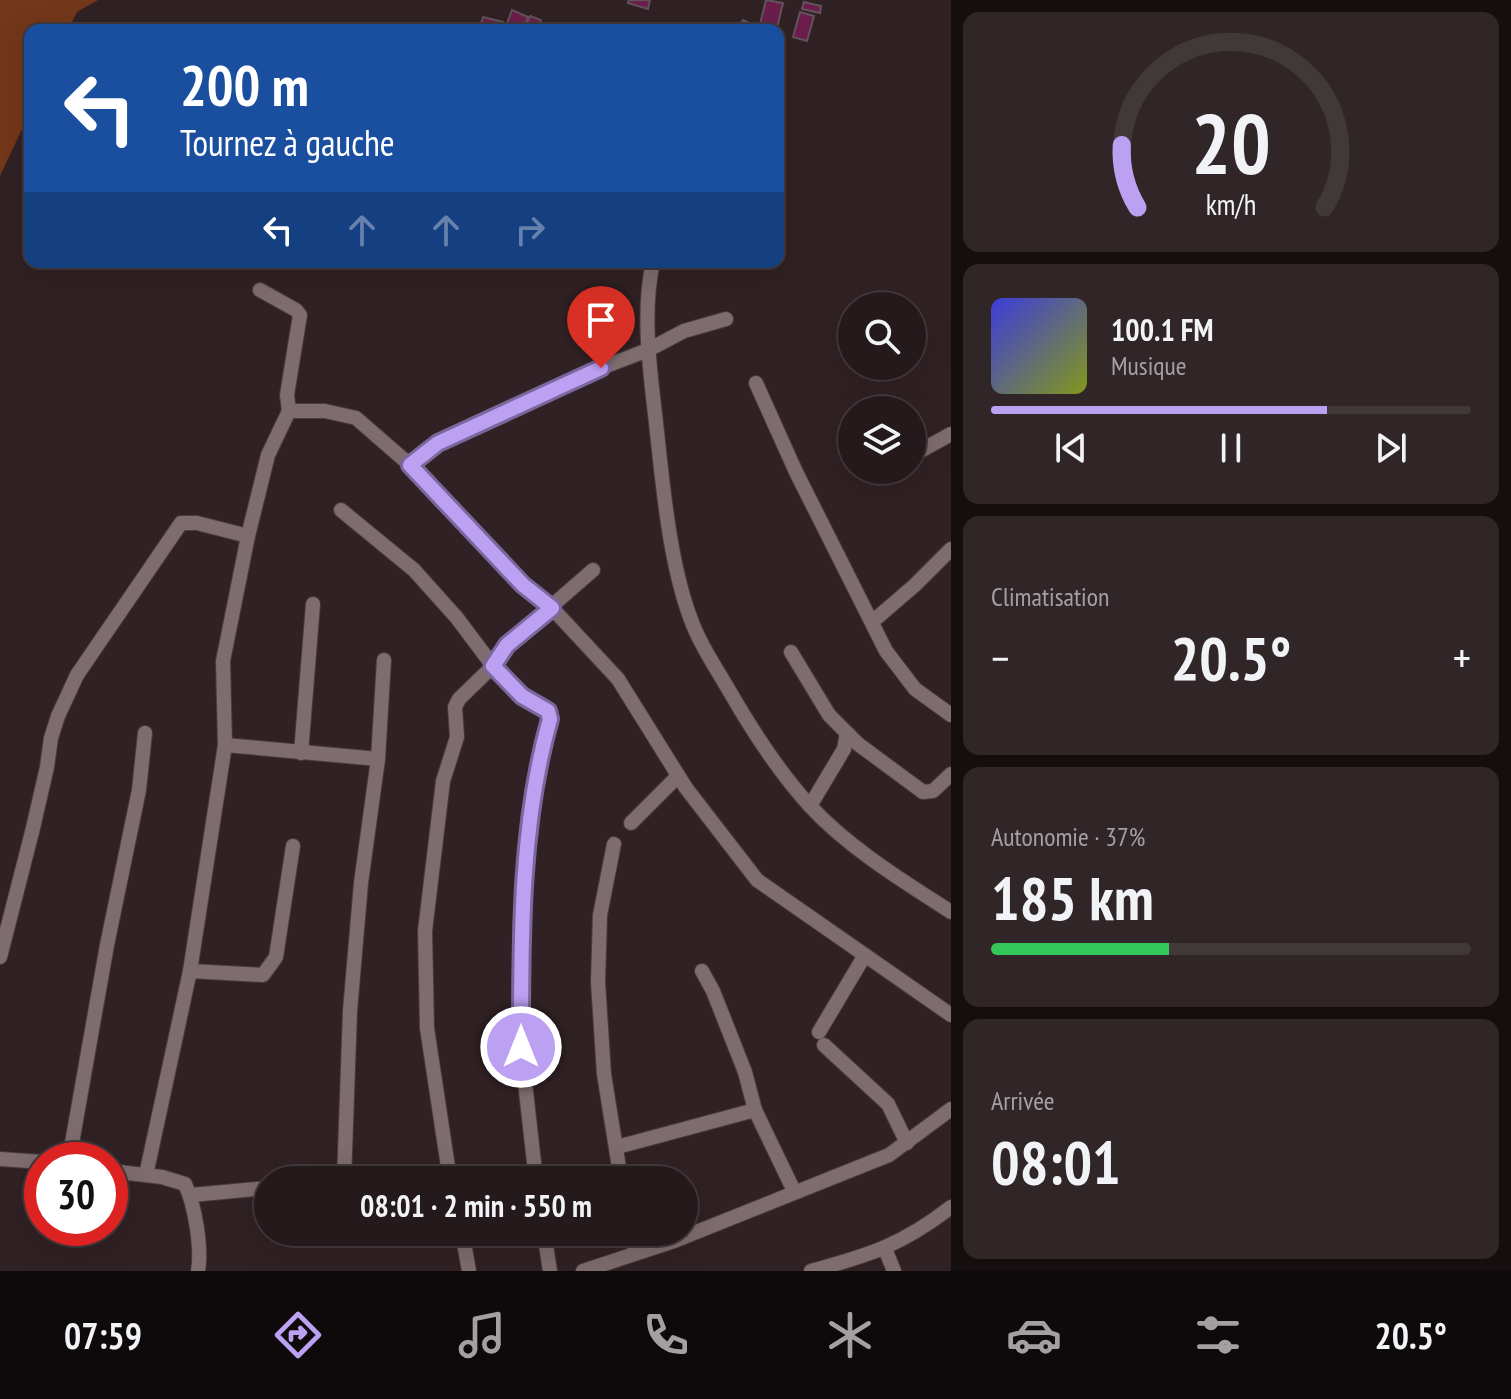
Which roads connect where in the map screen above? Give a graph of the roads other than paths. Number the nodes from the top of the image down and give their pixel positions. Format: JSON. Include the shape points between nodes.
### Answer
{"nodes":[{"id":1,"x":652,"y":268,"type":"edge"},
{"id":2,"x":260,"y":290,"type":"dead end"},
{"id":3,"x":726,"y":319,"type":"dead end"},
{"id":4,"x":648,"y":350,"type":"junction"},
{"id":5,"x":756,"y":383,"type":"dead end"},
{"id":6,"x":289,"y":411,"type":"junction"},
{"id":7,"x":951,"y":434,"type":"edge"},
{"id":8,"x":926,"y":448,"type":"edge"},
{"id":9,"x":410,"y":465,"type":"junction"},
{"id":10,"x":341,"y":510,"type":"dead end"},
{"id":11,"x":248,"y":536,"type":"junction"},
{"id":12,"x":951,"y":549,"type":"edge"},
{"id":13,"x":593,"y":570,"type":"dead end"},
{"id":14,"x":313,"y":604,"type":"dead end"},
{"id":15,"x":552,"y":608,"type":"junction"},
{"id":16,"x":872,"y":622,"type":"junction"},
{"id":17,"x":791,"y":652,"type":"dead end"},
{"id":18,"x":384,"y":660,"type":"dead end"},
{"id":19,"x":493,"y":666,"type":"junction"},
{"id":20,"x":951,"y":715,"type":"edge"},
{"id":21,"x":145,"y":733,"type":"dead end"},
{"id":22,"x":847,"y":733,"type":"junction"},
{"id":23,"x":225,"y":745,"type":"junction"},
{"id":24,"x":301,"y":753,"type":"junction"},
{"id":25,"x":378,"y":759,"type":"junction"},
{"id":26,"x":951,"y":774,"type":"edge"},
{"id":27,"x":678,"y":776,"type":"junction"},
{"id":28,"x":810,"y":806,"type":"junction"},
{"id":29,"x":631,"y":823,"type":"dead end"},
{"id":30,"x":614,"y":844,"type":"dead end"},
{"id":31,"x":293,"y":846,"type":"dead end"},
{"id":32,"x":951,"y":912,"type":"edge"},
{"id":33,"x":865,"y":955,"type":"junction"},
{"id":34,"x":0,"y":957,"type":"edge"},
{"id":35,"x":190,"y":971,"type":"junction"},
{"id":36,"x":702,"y":971,"type":"dead end"},
{"id":37,"x":950,"y":1010,"type":"edge"},
{"id":38,"x":951,"y":1109,"type":"edge"},
{"id":39,"x":755,"y":1110,"type":"junction"},
{"id":40,"x":72,"y":1142,"type":"edge"},
{"id":41,"x":907,"y":1143,"type":"junction"},
{"id":42,"x":617,"y":1147,"type":"junction"},
{"id":43,"x":0,"y":1159,"type":"edge"},
{"id":44,"x":24,"y":1161,"type":"edge"},
{"id":45,"x":344,"y":1166,"type":"edge"},
{"id":46,"x":448,"y":1166,"type":"edge"},
{"id":47,"x":534,"y":1166,"type":"edge"},
{"id":48,"x":619,"y":1166,"type":"edge"},
{"id":49,"x":128,"y":1173,"type":"edge"},
{"id":50,"x":146,"y":1175,"type":"junction"},
{"id":51,"x":254,"y":1189,"type":"edge"},
{"id":52,"x":794,"y":1191,"type":"junction"},
{"id":53,"x":191,"y":1195,"type":"junction"},
{"id":54,"x":951,"y":1207,"type":"edge"},
{"id":55,"x":465,"y":1246,"type":"edge"},
{"id":56,"x":546,"y":1246,"type":"edge"},
{"id":57,"x":634,"y":1246,"type":"edge"},
{"id":58,"x":885,"y":1249,"type":"junction"},
{"id":59,"x":636,"y":1253,"type":"junction"},
{"id":60,"x":198,"y":1271,"type":"edge"},
{"id":61,"x":469,"y":1271,"type":"edge"},
{"id":62,"x":550,"y":1271,"type":"edge"},
{"id":63,"x":583,"y":1271,"type":"edge"},
{"id":64,"x":811,"y":1271,"type":"edge"},
{"id":65,"x":894,"y":1271,"type":"edge"}],
"edges":[{"from":1,"to":4,"type":"street"},
{"from":2,"to":6,"type":"street","via":[[300,315]]},
{"from":3,"to":4,"type":"street","via":[[684,331]]},
{"from":4,"to":9,"type":"street","via":[[577,377],[438,443]]},
{"from":4,"to":28,"type":"street","via":[[661,480],[690,619],[751,728]]},
{"from":5,"to":16,"type":"street"},
{"from":6,"to":9,"type":"street","via":[[356,418]]},
{"from":6,"to":11,"type":"street","via":[[268,455]]},
{"from":7,"to":8,"type":"street"},
{"from":9,"to":15,"type":"street","via":[[523,585]]},
{"from":10,"to":19,"type":"street","via":[[414,570]]},
{"from":11,"to":23,"type":"street","via":[[223,661]]},
{"from":11,"to":34,"type":"street","via":[[181,523],[77,675],[51,738]]},
{"from":12,"to":16,"type":"street"},
{"from":13,"to":15,"type":"street"},
{"from":14,"to":24,"type":"street"},
{"from":15,"to":19,"type":"street","via":[[507,645]]},
{"from":15,"to":27,"type":"street","via":[[623,685]]},
{"from":16,"to":20,"type":"street","via":[[902,674]]},
{"from":17,"to":22,"type":"street","via":[[829,715]]},
{"from":18,"to":25,"type":"street"},
{"from":19,"to":46,"type":"street","via":[[455,707],[457,737],[443,781],[425,931],[427,1028]]},
{"from":19,"to":47,"type":"street","via":[[522,696],[548,711],[550,719],[537,776],[520,927],[521,1047]]},
{"from":21,"to":40,"type":"street","via":[[139,790]]},
{"from":22,"to":26,"type":"street","via":[[923,792],[933,791]]},
{"from":22,"to":28,"type":"street","via":[[844,749]]},
{"from":23,"to":24,"type":"street"},
{"from":23,"to":35,"type":"street"},
{"from":24,"to":25,"type":"street"},
{"from":25,"to":45,"type":"street","via":[[350,1011]]},
{"from":27,"to":29,"type":"street"},
{"from":27,"to":33,"type":"street","via":[[757,880]]},
{"from":28,"to":32,"type":"street","via":[[901,880]]},
{"from":30,"to":42,"type":"street","via":[[600,915],[598,982],[604,1074]]},
{"from":31,"to":35,"type":"street","via":[[270,969],[263,975]]},
{"from":33,"to":37,"type":"street"},
{"from":33,"to":41,"type":"street","via":[[822,1038],[888,1104]]},
{"from":35,"to":50,"type":"street"},
{"from":36,"to":39,"type":"street","via":[[745,1072]]},
{"from":38,"to":41,"type":"street"},
{"from":39,"to":42,"type":"street"},
{"from":39,"to":52,"type":"street"},
{"from":41,"to":52,"type":"street","via":[[889,1155]]},
{"from":42,"to":48,"type":"street"},
{"from":43,"to":44,"type":"street"},
{"from":49,"to":50,"type":"street"},
{"from":50,"to":53,"type":"street","via":[[175,1179]]},
{"from":51,"to":53,"type":"street"},
{"from":52,"to":59,"type":"street"},
{"from":53,"to":60,"type":"street"},
{"from":54,"to":58,"type":"street"},
{"from":55,"to":61,"type":"street"},
{"from":56,"to":62,"type":"street"},
{"from":57,"to":59,"type":"street"},
{"from":58,"to":64,"type":"street"},
{"from":58,"to":65,"type":"street"},
{"from":59,"to":63,"type":"street"}]}
